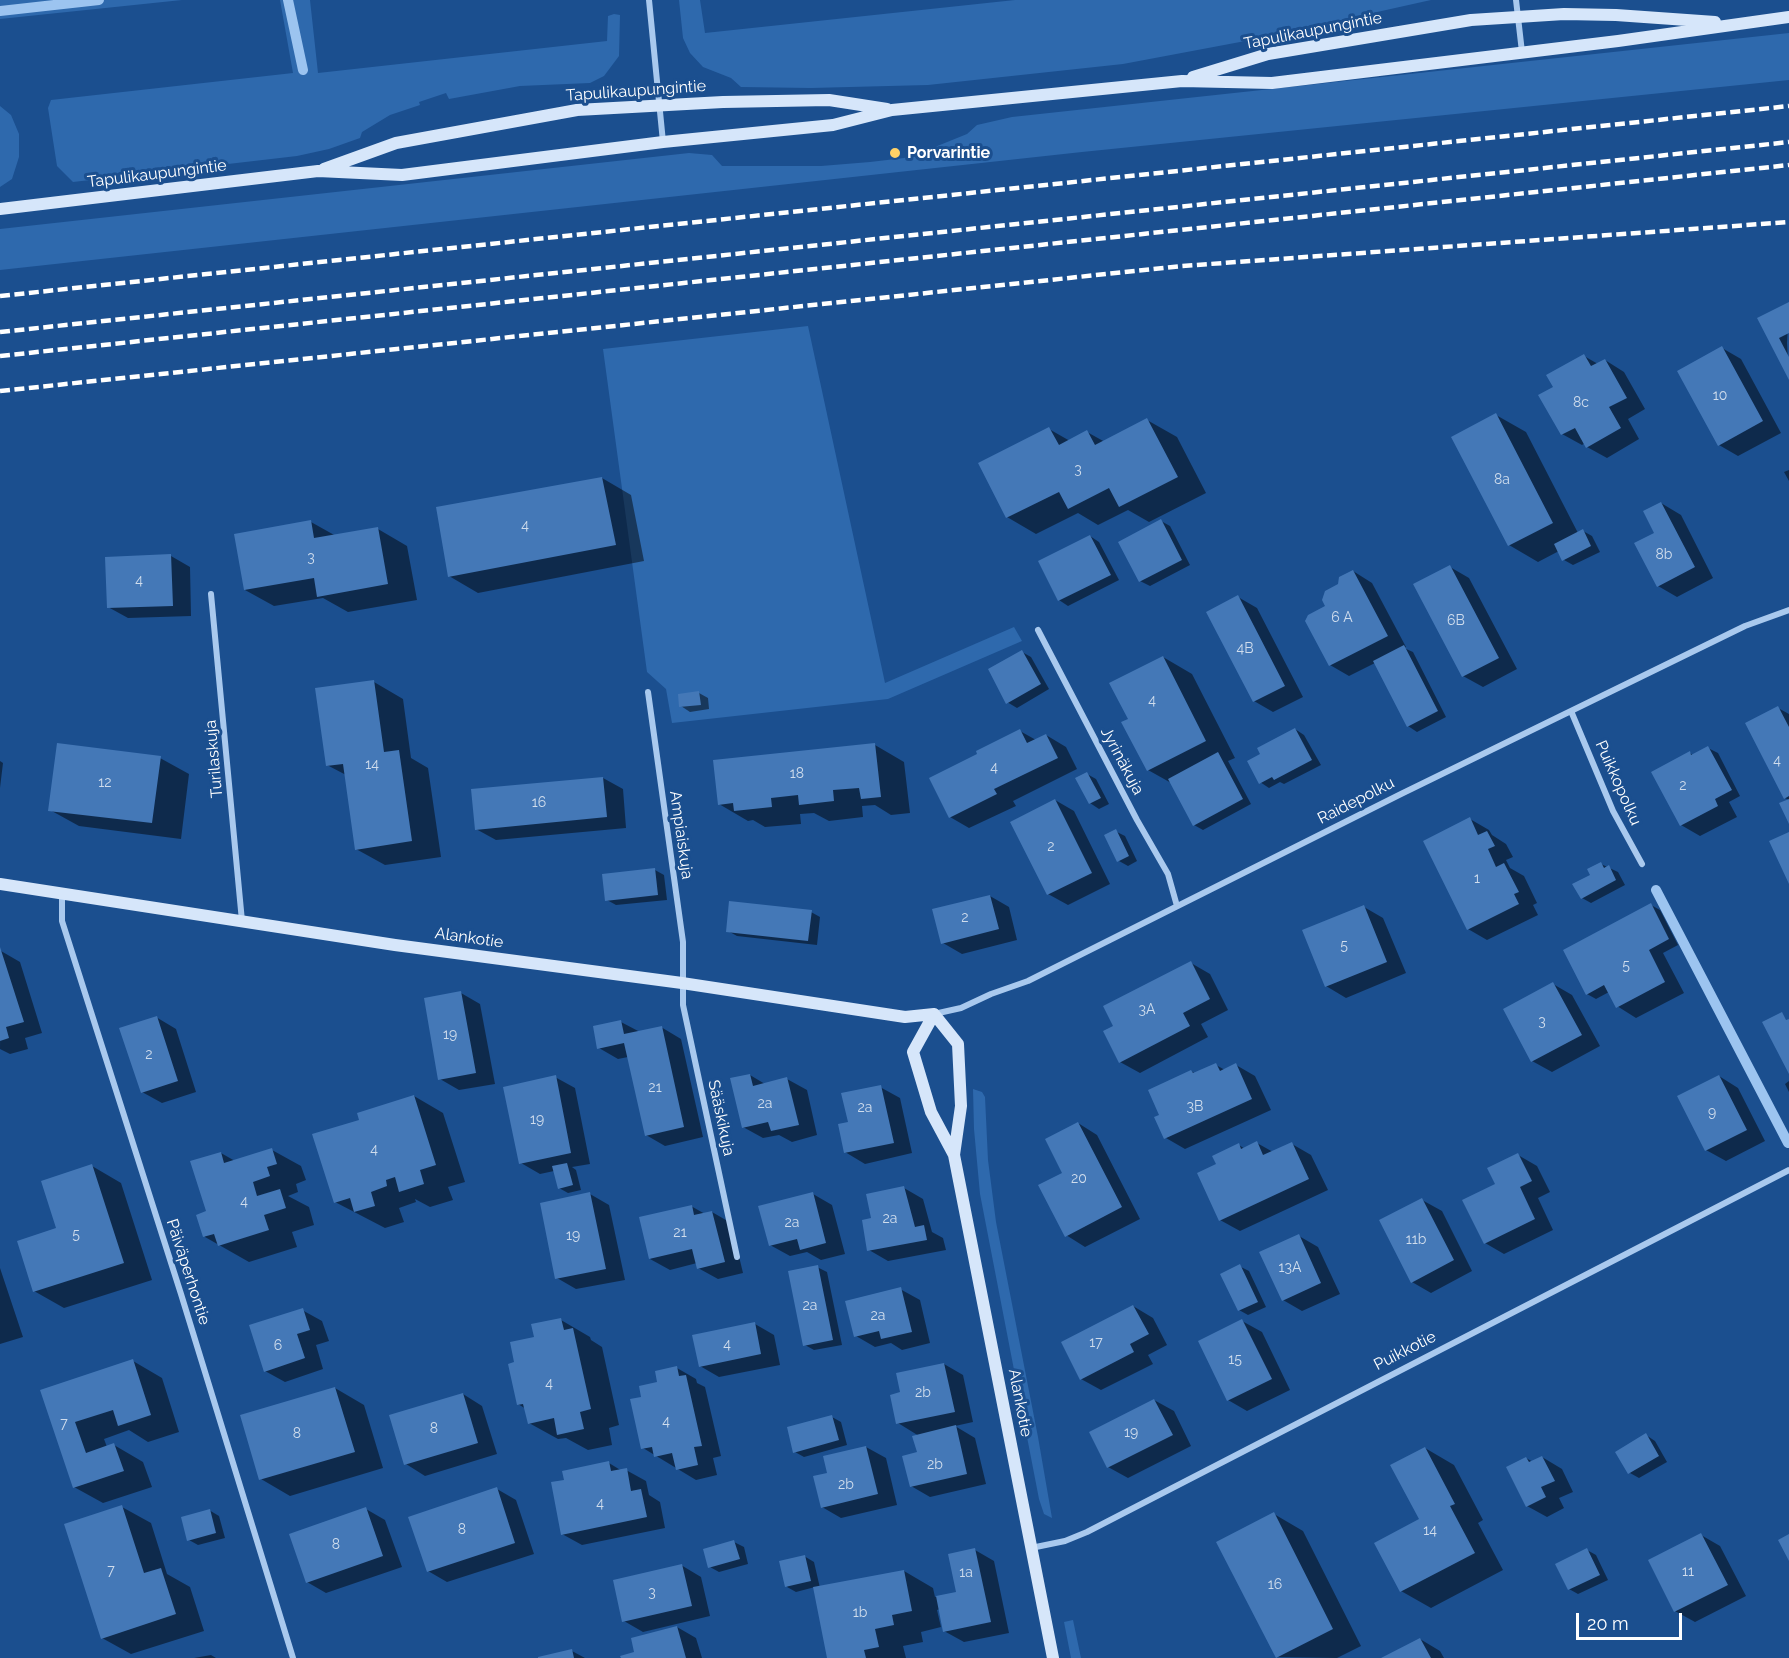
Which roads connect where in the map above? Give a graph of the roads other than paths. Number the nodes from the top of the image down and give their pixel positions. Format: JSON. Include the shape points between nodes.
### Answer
{"nodes":[{"id":1,"x":649,"y":0,"type":"edge"},
{"id":2,"x":1516,"y":0,"type":"edge"},
{"id":3,"x":1518,"y":16,"type":"junction"},
{"id":4,"x":1789,"y":17,"type":"edge"},
{"id":5,"x":1740,"y":23,"type":"junction"},
{"id":6,"x":1522,"y":53,"type":"junction"},
{"id":7,"x":1182,"y":81,"type":"junction"},
{"id":8,"x":659,"y":105,"type":"junction"},
{"id":9,"x":892,"y":110,"type":"junction"},
{"id":10,"x":663,"y":142,"type":"junction"},
{"id":11,"x":318,"y":171,"type":"junction"},
{"id":12,"x":0,"y":209,"type":"edge"},
{"id":13,"x":212,"y":594,"type":"dead end"},
{"id":14,"x":1789,"y":610,"type":"edge"},
{"id":15,"x":1038,"y":630,"type":"dead end"},
{"id":16,"x":648,"y":692,"type":"dead end"},
{"id":17,"x":1571,"y":711,"type":"junction"},
{"id":18,"x":1642,"y":864,"type":"dead end"},
{"id":19,"x":0,"y":884,"type":"edge"},
{"id":20,"x":62,"y":894,"type":"junction"},
{"id":21,"x":1177,"y":906,"type":"junction"},
{"id":22,"x":242,"y":922,"type":"junction"},
{"id":23,"x":682,"y":983,"type":"junction"},
{"id":24,"x":934,"y":1014,"type":"junction"},
{"id":25,"x":954,"y":1155,"type":"junction"},
{"id":26,"x":1789,"y":1170,"type":"edge"},
{"id":27,"x":737,"y":1257,"type":"dead end"},
{"id":28,"x":1031,"y":1548,"type":"junction"},
{"id":29,"x":294,"y":1658,"type":"edge"},
{"id":30,"x":1053,"y":1658,"type":"edge"}],
"edges":[{"from":1,"to":8,"type":"street"},
{"from":2,"to":3,"type":"street"},
{"from":3,"to":5,"type":"main road","name":"Tapulikaupungintie","via":[[1616,15]]},
{"from":3,"to":6,"type":"street"},
{"from":3,"to":7,"type":"main road","name":"Tapulikaupungintie","via":[[1268,54]]},
{"from":4,"to":5,"type":"main road","name":"Tapulikaupungintie"},
{"from":5,"to":6,"type":"main road","name":"Tapulikaupungintie"},
{"from":6,"to":7,"type":"main road","name":"Tapulikaupungintie","via":[[1272,83]]},
{"from":7,"to":9,"type":"main road","name":"Tapulikaupungintie"},
{"from":8,"to":9,"type":"main road","name":"Tapulikaupungintie","via":[[829,100]]},
{"from":8,"to":10,"type":"street"},
{"from":8,"to":11,"type":"main road","name":"Tapulikaupungintie","via":[[578,110],[396,143]]},
{"from":9,"to":10,"type":"main road","name":"Tapulikaupungintie","via":[[833,125]]},
{"from":10,"to":11,"type":"main road","name":"Tapulikaupungintie","via":[[402,175]]},
{"from":11,"to":12,"type":"main road","name":"Tapulikaupungintie"},
{"from":13,"to":22,"type":"street","name":"Turilaskuja"},
{"from":14,"to":17,"type":"street","name":"Raidepolku","via":[[1745,626]]},
{"from":15,"to":21,"type":"street","name":"Jyrinäkuja","via":[[1168,874]]},
{"from":16,"to":23,"type":"street","name":"Ampiaiskuja","via":[[683,942]]},
{"from":17,"to":18,"type":"street","name":"Puikkopolku","via":[[1613,811]]},
{"from":17,"to":21,"type":"street","name":"Raidepolku"},
{"from":19,"to":20,"type":"main road","name":"Alankotie"},
{"from":20,"to":22,"type":"main road","name":"Alankotie"},
{"from":20,"to":29,"type":"street","name":"Päiväperhontie","via":[[62,921]]},
{"from":21,"to":24,"type":"street","name":"Raidepolku","via":[[1028,981],[961,1008]]},
{"from":22,"to":23,"type":"main road","name":"Alankotie"},
{"from":23,"to":24,"type":"main road","name":"Alankotie","via":[[905,1017]]},
{"from":23,"to":27,"type":"street","name":"Sääskikuja","via":[[683,1005]]},
{"from":24,"to":25,"type":"main road","name":"Alankotie","via":[[958,1044],[961,1106]]},
{"from":24,"to":25,"type":"main road","name":"Alankotie","via":[[913,1052],[931,1112]]},
{"from":25,"to":28,"type":"main road","name":"Alankotie"},
{"from":26,"to":28,"type":"street","name":"Puikkotie","via":[[1087,1532]]},
{"from":28,"to":30,"type":"main road","name":"Alankotie"}]}
